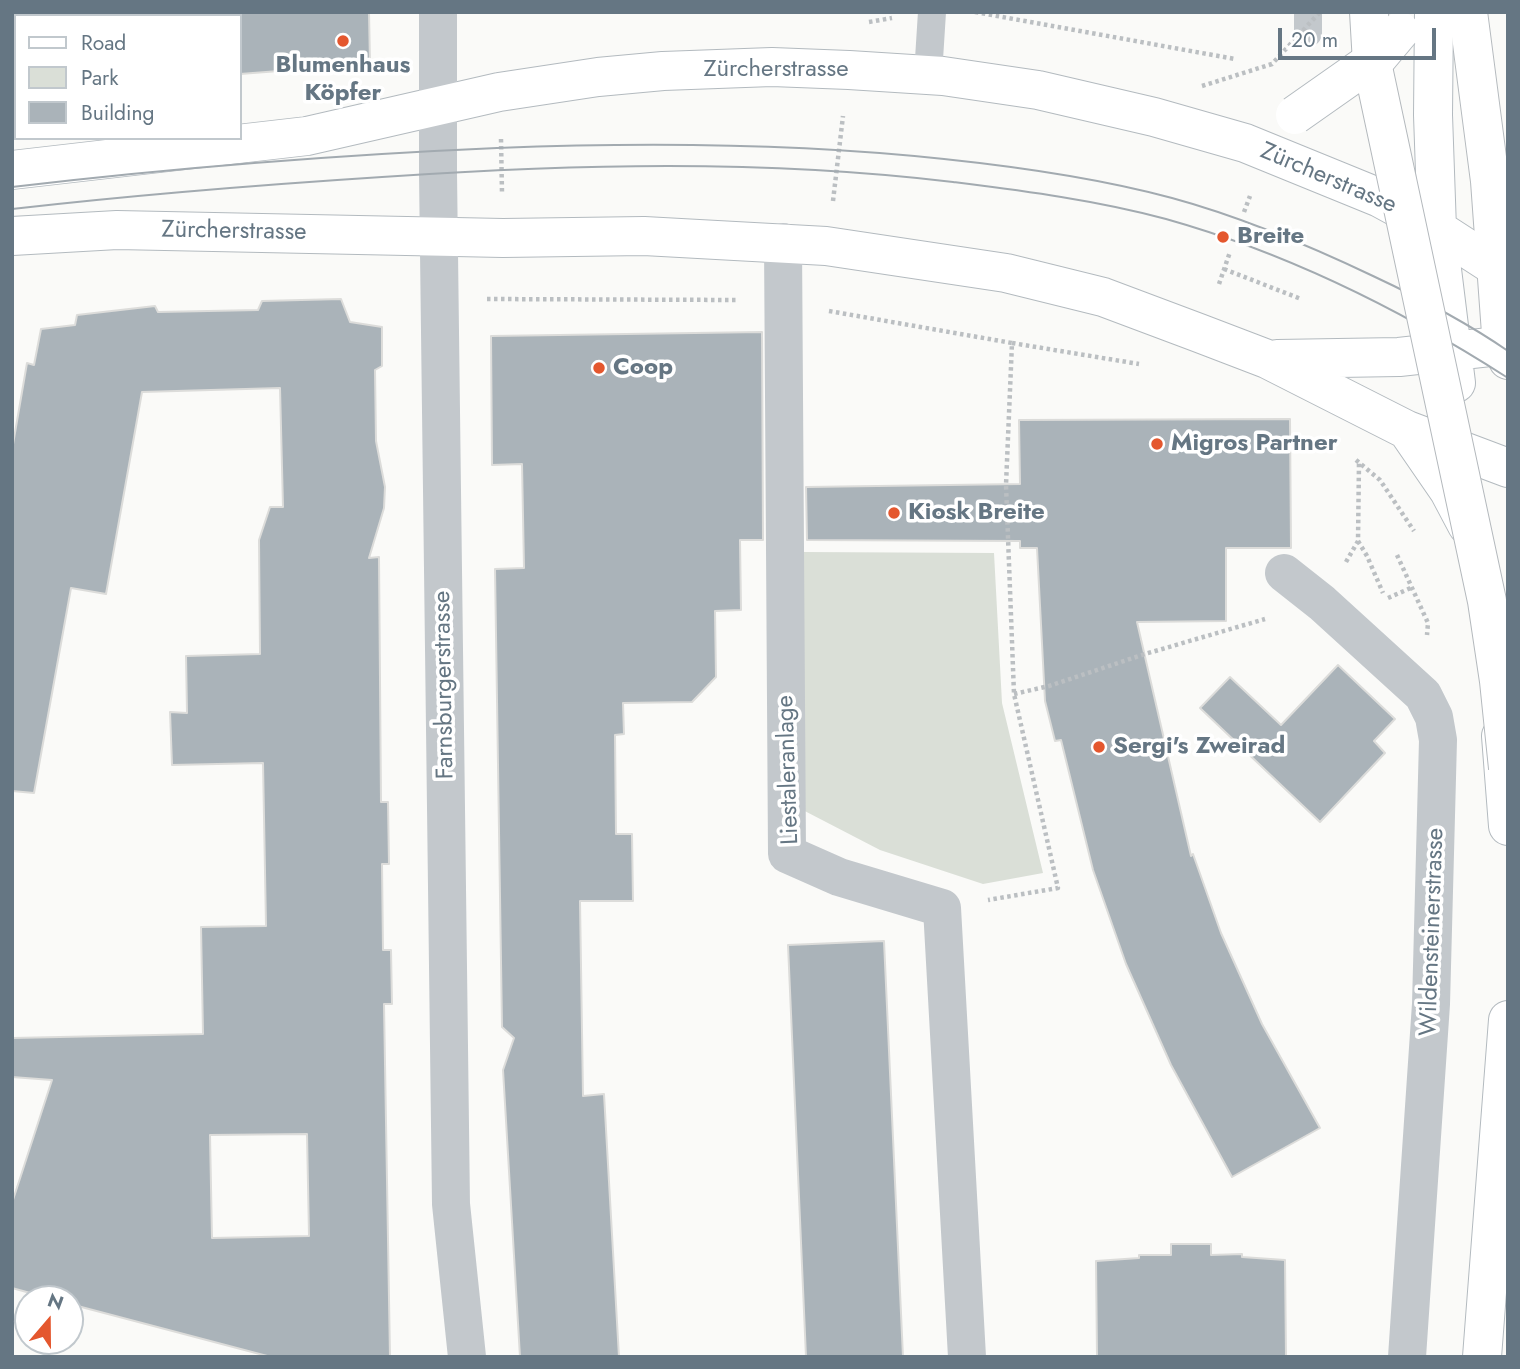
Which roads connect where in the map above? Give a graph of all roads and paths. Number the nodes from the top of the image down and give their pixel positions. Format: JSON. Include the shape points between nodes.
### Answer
{"nodes":[{"id":1,"x":438,"y":12,"type":"edge"},
{"id":2,"x":932,"y":12,"type":"edge"},
{"id":3,"x":975,"y":12,"type":"edge"},
{"id":4,"x":1369,"y":12,"type":"edge"},
{"id":5,"x":1412,"y":12,"type":"edge"},
{"id":6,"x":1434,"y":12,"type":"edge"},
{"id":7,"x":1468,"y":12,"type":"edge"},
{"id":8,"x":1312,"y":19,"type":"edge"},
{"id":9,"x":1236,"y":59,"type":"dead end"},
{"id":10,"x":849,"y":70,"type":"junction"},
{"id":11,"x":928,"y":75,"type":"junction"},
{"id":12,"x":1202,"y":86,"type":"dead end"},
{"id":13,"x":499,"y":92,"type":"junction"},
{"id":14,"x":439,"y":104,"type":"junction"},
{"id":15,"x":1245,"y":143,"type":"junction"},
{"id":16,"x":12,"y":170,"type":"edge"},
{"id":17,"x":1437,"y":229,"type":"junction"},
{"id":18,"x":12,"y":236,"type":"edge"},
{"id":19,"x":438,"y":236,"type":"junction"},
{"id":20,"x":503,"y":238,"type":"junction"},
{"id":21,"x":783,"y":242,"type":"junction"},
{"id":22,"x":826,"y":246,"type":"junction"},
{"id":23,"x":1230,"y":252,"type":"dead end"},
{"id":24,"x":1224,"y":269,"type":"junction"},
{"id":25,"x":1502,"y":271,"type":"edge"},
{"id":26,"x":1219,"y":284,"type":"dead end"},
{"id":27,"x":440,"y":299,"type":"junction"},
{"id":28,"x":503,"y":299,"type":"junction"},
{"id":29,"x":1301,"y":299,"type":"dead end"},
{"id":30,"x":785,"y":301,"type":"junction"},
{"id":31,"x":1012,"y":343,"type":"junction"},
{"id":32,"x":1506,"y":351,"type":"edge"},
{"id":33,"x":1453,"y":352,"type":"junction"},
{"id":34,"x":1268,"y":359,"type":"junction"},
{"id":35,"x":1149,"y":366,"type":"dead end"},
{"id":36,"x":1407,"y":429,"type":"junction"},
{"id":37,"x":1464,"y":451,"type":"junction"},
{"id":38,"x":1349,"y":454,"type":"dead end"},
{"id":39,"x":1359,"y":462,"type":"junction"},
{"id":40,"x":1508,"y":468,"type":"edge"},
{"id":41,"x":1416,"y":534,"type":"dead end"},
{"id":42,"x":1472,"y":534,"type":"junction"},
{"id":43,"x":1357,"y":541,"type":"junction"},
{"id":44,"x":1397,"y":555,"type":"dead end"},
{"id":45,"x":1284,"y":573,"type":"dead end"},
{"id":46,"x":1413,"y":587,"type":"junction"},
{"id":47,"x":1322,"y":603,"type":"junction"},
{"id":48,"x":1014,"y":694,"type":"junction"},
{"id":49,"x":1423,"y":695,"type":"junction"},
{"id":50,"x":1508,"y":768,"type":"edge"},
{"id":51,"x":1508,"y":827,"type":"edge"},
{"id":52,"x":942,"y":908,"type":"junction"},
{"id":53,"x":1508,"y":1020,"type":"edge"},
{"id":54,"x":467,"y":1357,"type":"edge"},
{"id":55,"x":967,"y":1357,"type":"edge"},
{"id":56,"x":1407,"y":1357,"type":"edge"},
{"id":57,"x":1482,"y":1357,"type":"edge"}],
"edges":[{"from":1,"to":14,"type":"street","name":"Farnsburgerstrasse"},
{"from":2,"to":11,"type":"lane"},
{"from":3,"to":9,"type":"path"},
{"from":4,"to":50,"type":"main road","bridge":true,"via":[[1372,64],[1487,601]]},
{"from":5,"to":15,"type":"main road","bridge":true,"via":[[1379,56],[1295,115]]},
{"from":6,"to":17,"type":"main road"},
{"from":7,"to":25,"type":"main road"},
{"from":8,"to":12,"type":"path","bridge":true,"via":[[1272,64]]},
{"from":10,"to":11,"type":"main road","name":"Zürcherstrasse"},
{"from":10,"to":13,"type":"main road","name":"Zürcherstrasse","via":[[663,71]]},
{"from":10,"to":22,"type":"path"},
{"from":11,"to":15,"type":"main road","name":"Zürcherstrasse","via":[[1038,90]]},
{"from":13,"to":14,"type":"main road","name":"Zürcherstrasse"},
{"from":13,"to":20,"type":"path"},
{"from":14,"to":16,"type":"main road","name":"Zürcherstrasse","via":[[307,136]]},
{"from":14,"to":19,"type":"street","name":"Farnsburgerstrasse"},
{"from":15,"to":17,"type":"main road","name":"Zürcherstrasse","via":[[1380,198]]},
{"from":17,"to":25,"type":"main road","name":"Zürcherstrasse"},
{"from":17,"to":33,"type":"main road"},
{"from":18,"to":19,"type":"main road","name":"Zürcherstrasse","via":[[117,230]]},
{"from":19,"to":20,"type":"main road","name":"Zürcherstrasse"},
{"from":19,"to":27,"type":"street","name":"Farnsburgerstrasse"},
{"from":20,"to":21,"type":"main road","name":"Zürcherstrasse","via":[[644,236]]},
{"from":20,"to":28,"type":"path"},
{"from":21,"to":22,"type":"main road","name":"Zürcherstrasse"},
{"from":21,"to":30,"type":"street","name":"Liestaleranlage"},
{"from":22,"to":34,"type":"main road","name":"Zürcherstrasse","via":[[1006,273],[1103,298]]},
{"from":23,"to":24,"type":"path"},
{"from":24,"to":26,"type":"path"},
{"from":24,"to":29,"type":"path"},
{"from":25,"to":32,"type":"main road"},
{"from":27,"to":28,"type":"path"},
{"from":27,"to":54,"type":"street","name":"Farnsburgerstrasse","via":[[451,1205]]},
{"from":28,"to":30,"type":"path"},
{"from":30,"to":31,"type":"path"},
{"from":30,"to":52,"type":"street","name":"Liestaleranlage","via":[[787,854],[838,877]]},
{"from":31,"to":35,"type":"path"},
{"from":31,"to":48,"type":"path","via":[[1006,485]]},
{"from":32,"to":33,"type":"main road"},
{"from":33,"to":34,"type":"main road"},
{"from":33,"to":37,"type":"main road"},
{"from":34,"to":36,"type":"main road","name":"Zürcherstrasse"},
{"from":36,"to":37,"type":"main road","name":"Zürcherstrasse"},
{"from":36,"to":42,"type":"main road"},
{"from":37,"to":40,"type":"main road","name":"Zürcherstrasse"},
{"from":37,"to":42,"type":"main road"},
{"from":38,"to":39,"type":"path"},
{"from":39,"to":41,"type":"path","via":[[1380,480]]},
{"from":39,"to":43,"type":"path"},
{"from":42,"to":51,"type":"main road","via":[[1496,657]]},
{"from":43,"to":46,"type":"path","via":[[1386,599]]},
{"from":43,"to":47,"type":"path"},
{"from":44,"to":46,"type":"path"},
{"from":45,"to":47,"type":"street","name":"Wildensteinerstrasse"},
{"from":46,"to":49,"type":"path","via":[[1428,623]]},
{"from":47,"to":48,"type":"path"},
{"from":47,"to":49,"type":"street","name":"Wildensteinerstrasse"},
{"from":48,"to":52,"type":"path","via":[[1058,888]]},
{"from":49,"to":56,"type":"street","name":"Wildensteinerstrasse","via":[[1438,740],[1432,1004]]},
{"from":52,"to":55,"type":"street"},
{"from":53,"to":57,"type":"main road"}]}
